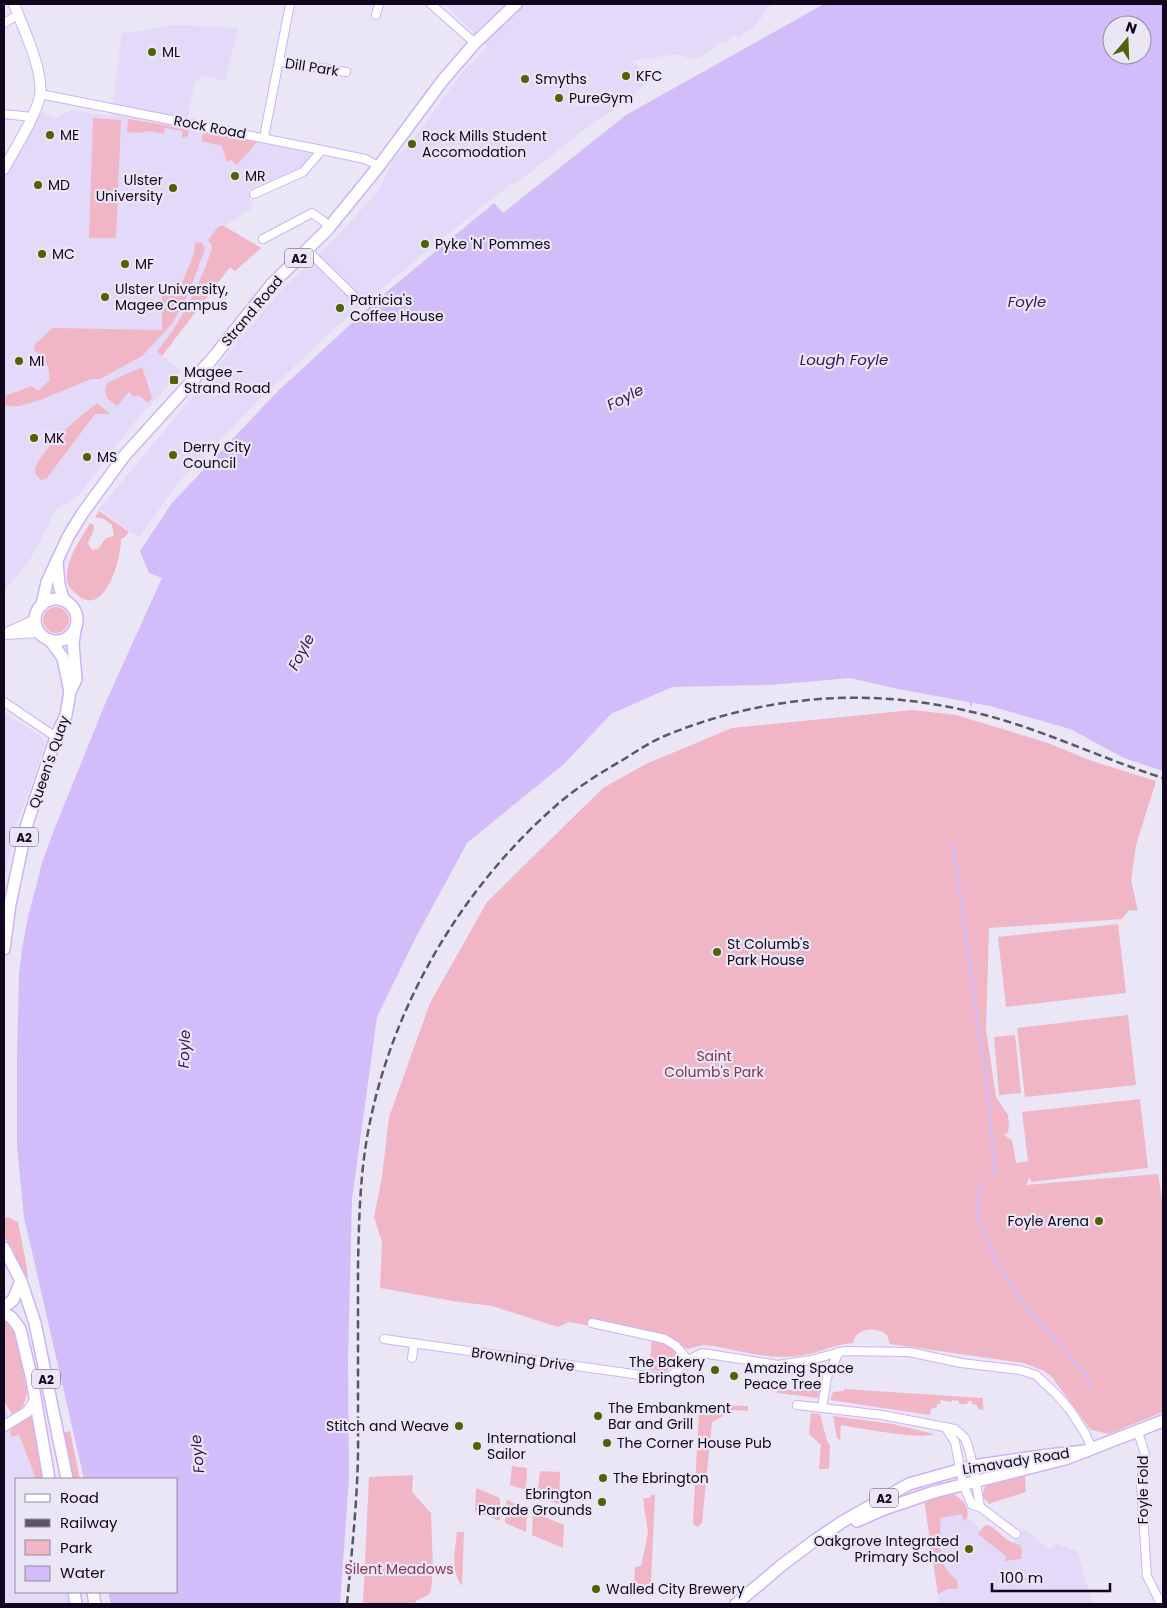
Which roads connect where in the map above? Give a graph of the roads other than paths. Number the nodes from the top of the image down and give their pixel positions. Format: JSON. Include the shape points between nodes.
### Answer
{"nodes":[{"id":1,"x":14,"y":4,"type":"edge"},
{"id":2,"x":290,"y":4,"type":"edge"},
{"id":3,"x":379,"y":4,"type":"edge"},
{"id":4,"x":431,"y":4,"type":"edge"},
{"id":5,"x":516,"y":4,"type":"edge"},
{"id":6,"x":18,"y":15,"type":"junction"},
{"id":7,"x":376,"y":15,"type":"dead end"},
{"id":8,"x":4,"y":23,"type":"edge"},
{"id":9,"x":475,"y":43,"type":"junction"},
{"id":10,"x":279,"y":61,"type":"junction"},
{"id":11,"x":346,"y":72,"type":"dead end"},
{"id":12,"x":40,"y":94,"type":"junction"},
{"id":13,"x":4,"y":114,"type":"edge"},
{"id":14,"x":32,"y":117,"type":"junction"},
{"id":15,"x":264,"y":138,"type":"junction"},
{"id":16,"x":322,"y":150,"type":"junction"},
{"id":17,"x":379,"y":166,"type":"junction"},
{"id":18,"x":4,"y":169,"type":"edge"},
{"id":19,"x":254,"y":194,"type":"dead end"},
{"id":20,"x":330,"y":226,"type":"junction"},
{"id":21,"x":263,"y":239,"type":"dead end"},
{"id":22,"x":307,"y":250,"type":"junction"},
{"id":23,"x":354,"y":296,"type":"dead end"},
{"id":24,"x":57,"y":557,"type":"junction"},
{"id":25,"x":64,"y":601,"type":"junction"},
{"id":26,"x":42,"y":605,"type":"junction"},
{"id":27,"x":35,"y":620,"type":"junction"},
{"id":28,"x":75,"y":630,"type":"junction"},
{"id":29,"x":39,"y":632,"type":"junction"},
{"id":30,"x":4,"y":634,"type":"edge"},
{"id":31,"x":50,"y":640,"type":"junction"},
{"id":32,"x":70,"y":692,"type":"junction"},
{"id":33,"x":4,"y":702,"type":"edge"},
{"id":34,"x":56,"y":737,"type":"junction"},
{"id":35,"x":4,"y":949,"type":"edge"},
{"id":36,"x":4,"y":1248,"type":"edge"},
{"id":37,"x":21,"y":1281,"type":"junction"},
{"id":38,"x":4,"y":1307,"type":"edge"},
{"id":39,"x":4,"y":1313,"type":"edge"},
{"id":40,"x":592,"y":1323,"type":"dead end"},
{"id":41,"x":384,"y":1339,"type":"dead end"},
{"id":42,"x":414,"y":1343,"type":"junction"},
{"id":43,"x":839,"y":1352,"type":"junction"},
{"id":44,"x":412,"y":1358,"type":"dead end"},
{"id":45,"x":688,"y":1360,"type":"junction"},
{"id":46,"x":32,"y":1380,"type":"junction"},
{"id":47,"x":35,"y":1401,"type":"junction"},
{"id":48,"x":798,"y":1405,"type":"dead end"},
{"id":49,"x":822,"y":1407,"type":"junction"},
{"id":50,"x":22,"y":1417,"type":"junction"},
{"id":51,"x":1163,"y":1421,"type":"edge"},
{"id":52,"x":4,"y":1426,"type":"edge"},
{"id":53,"x":946,"y":1428,"type":"junction"},
{"id":54,"x":1138,"y":1432,"type":"junction"},
{"id":55,"x":1089,"y":1450,"type":"junction"},
{"id":56,"x":975,"y":1474,"type":"junction"},
{"id":57,"x":962,"y":1477,"type":"junction"},
{"id":58,"x":49,"y":1478,"type":"edge"},
{"id":59,"x":67,"y":1478,"type":"edge"},
{"id":60,"x":980,"y":1507,"type":"junction"},
{"id":61,"x":1016,"y":1534,"type":"dead end"},
{"id":62,"x":814,"y":1541,"type":"junction"},
{"id":63,"x":736,"y":1604,"type":"edge"},
{"id":64,"x":1162,"y":1604,"type":"edge"}],
"edges":[{"from":1,"to":6,"type":"main road"},
{"from":2,"to":10,"type":"street"},
{"from":3,"to":7,"type":"street"},
{"from":4,"to":9,"type":"street"},
{"from":5,"to":9,"type":"highway","name":"Strand Road","number":"A2"},
{"from":6,"to":8,"type":"street"},
{"from":6,"to":12,"type":"main road","via":[[32,50]]},
{"from":9,"to":17,"type":"highway","name":"Strand Road","number":"A2"},
{"from":10,"to":11,"type":"street","name":"Dill Park"},
{"from":10,"to":15,"type":"street"},
{"from":12,"to":14,"type":"main road"},
{"from":12,"to":15,"type":"street","name":"Rock Road"},
{"from":13,"to":14,"type":"street"},
{"from":14,"to":18,"type":"main road"},
{"from":15,"to":16,"type":"street","name":"Rock Road"},
{"from":16,"to":17,"type":"street","name":"Rock Road","via":[[365,159]]},
{"from":16,"to":19,"type":"street","via":[[303,172]]},
{"from":17,"to":20,"type":"highway","name":"Strand Road","number":"A2"},
{"from":20,"to":21,"type":"street","via":[[312,213]]},
{"from":20,"to":22,"type":"highway","name":"Strand Road","number":"A2"},
{"from":22,"to":23,"type":"street"},
{"from":22,"to":24,"type":"highway","name":"Strand Road","number":"A2","via":[[272,284],[212,359],[124,455],[82,514]]},
{"from":24,"to":25,"type":"highway","number":"A2"},
{"from":24,"to":26,"type":"highway","name":"Strand Road","number":"A2"},
{"from":25,"to":26,"type":"highway","via":[[53,600]]},
{"from":25,"to":28,"type":"highway","number":"A2","via":[[76,614]]},
{"from":26,"to":27,"type":"highway","number":"A2"},
{"from":27,"to":29,"type":"highway"},
{"from":27,"to":30,"type":"main road"},
{"from":28,"to":31,"type":"highway","via":[[64,640]]},
{"from":28,"to":32,"type":"highway","name":"Queen's Quay","number":"A2","via":[[76,679]]},
{"from":29,"to":30,"type":"main road"},
{"from":29,"to":31,"type":"highway","number":"A2"},
{"from":31,"to":32,"type":"highway","name":"Queen's Quay","number":"A2","via":[[63,658]]},
{"from":32,"to":34,"type":"highway","name":"Queen's Quay","number":"A2","via":[[66,716]]},
{"from":33,"to":34,"type":"street"},
{"from":34,"to":35,"type":"highway","name":"Queen's Quay","number":"A2","via":[[27,824]]},
{"from":36,"to":37,"type":"highway","number":"A2"},
{"from":37,"to":38,"type":"highway","via":[[13,1300]]},
{"from":37,"to":59,"type":"highway","number":"A2","via":[[35,1323]]},
{"from":39,"to":46,"type":"highway","number":"A2","via":[[20,1329]]},
{"from":40,"to":45,"type":"street","via":[[665,1339]]},
{"from":41,"to":42,"type":"street","name":"Browning Drive"},
{"from":42,"to":44,"type":"street"},
{"from":42,"to":45,"type":"street","name":"Browning Drive","via":[[662,1378],[671,1376]]},
{"from":43,"to":45,"type":"street","via":[[778,1365],[702,1352]]},
{"from":43,"to":49,"type":"street","via":[[827,1377]]},
{"from":43,"to":55,"type":"street","via":[[909,1352],[1036,1375],[1070,1410],[1085,1433]]},
{"from":46,"to":47,"type":"highway","number":"A2"},
{"from":46,"to":50,"type":"main road"},
{"from":47,"to":50,"type":"main road"},
{"from":47,"to":58,"type":"highway","number":"A2"},
{"from":48,"to":49,"type":"street"},
{"from":49,"to":53,"type":"street"},
{"from":50,"to":52,"type":"main road"},
{"from":51,"to":54,"type":"highway","name":"Limavady Road","number":"A2"},
{"from":53,"to":56,"type":"street","via":[[955,1429],[965,1438]]},
{"from":53,"to":57,"type":"street","via":[[955,1442]]},
{"from":54,"to":55,"type":"highway","name":"Limavady Road","number":"A2"},
{"from":54,"to":64,"type":"street","name":"Foyle Fold","via":[[1145,1454],[1141,1483],[1147,1576]]},
{"from":55,"to":56,"type":"highway","name":"Limavady Road","number":"A2","via":[[1048,1455]]},
{"from":55,"to":56,"type":"highway","name":"Limavady Road","number":"A2","via":[[1047,1464]]},
{"from":56,"to":57,"type":"highway","name":"Limavady Road","number":"A2"},
{"from":56,"to":60,"type":"street"},
{"from":57,"to":60,"type":"street","via":[[972,1505]]},
{"from":57,"to":62,"type":"highway","name":"Limavady Road","number":"A2"},
{"from":57,"to":62,"type":"highway","name":"Limavady Road","number":"A2","via":[[908,1484]]},
{"from":60,"to":61,"type":"street"},
{"from":62,"to":63,"type":"highway","name":"Limavady Road","number":"A2"}]}
